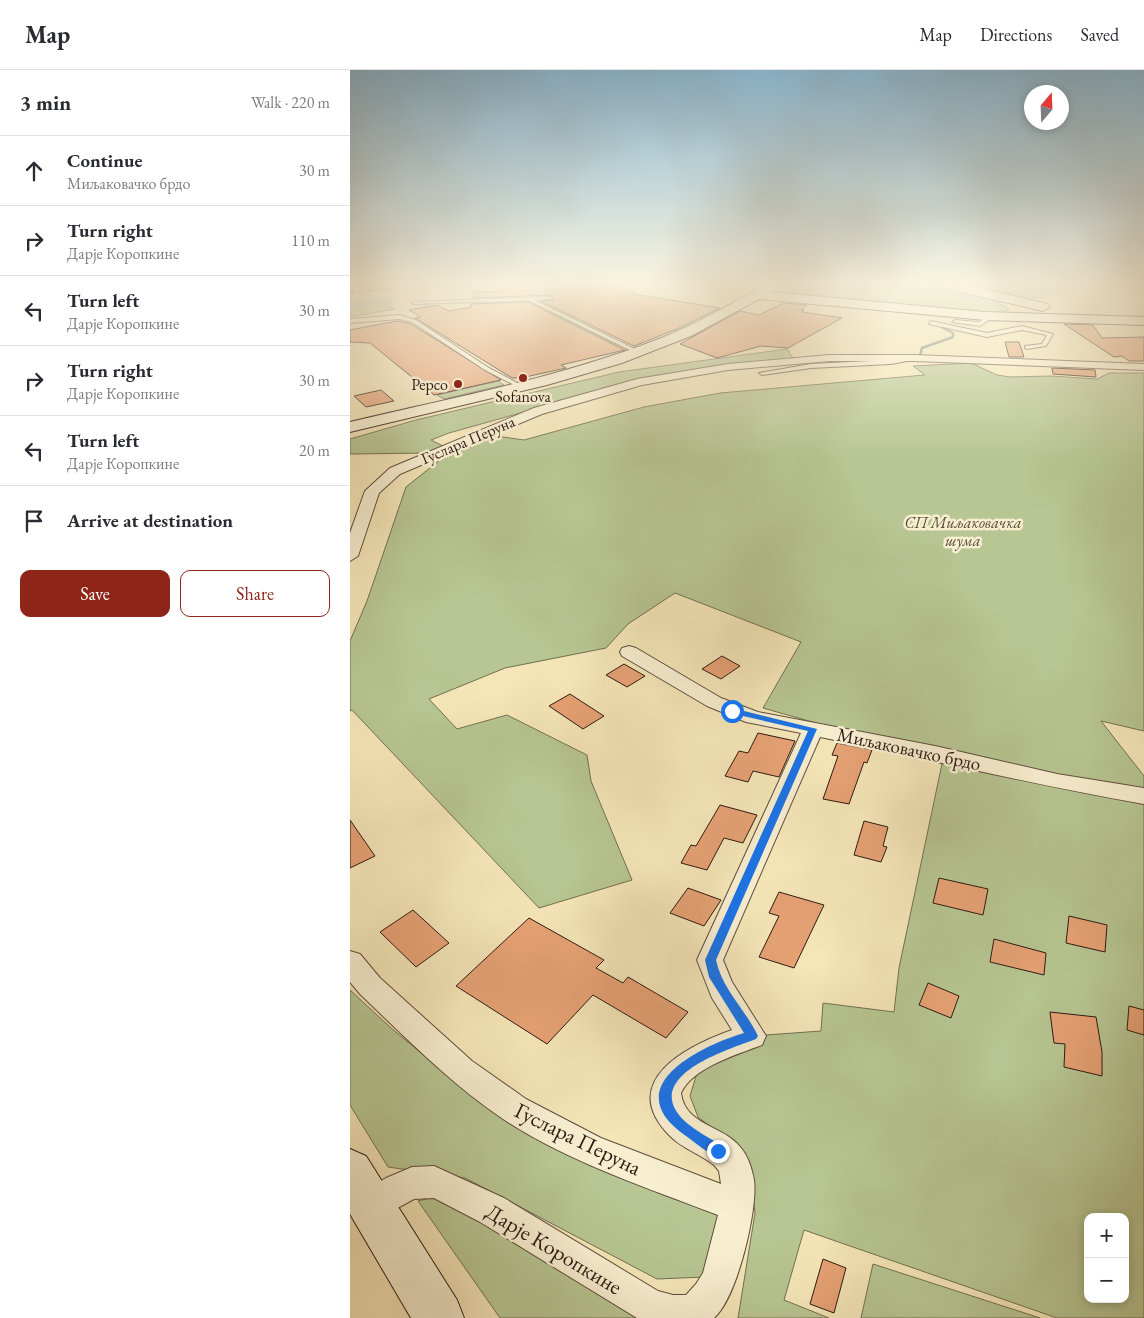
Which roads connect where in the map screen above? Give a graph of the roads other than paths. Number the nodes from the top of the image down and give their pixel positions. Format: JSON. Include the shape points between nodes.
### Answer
{"nodes":[{"id":1,"x":442,"y":341,"type":"edge"},
{"id":2,"x":615,"y":341,"type":"edge"},
{"id":3,"x":663,"y":341,"type":"edge"},
{"id":4,"x":1046,"y":341,"type":"edge"},
{"id":5,"x":1027,"y":347,"type":"dead end"},
{"id":6,"x":638,"y":352,"type":"junction"},
{"id":7,"x":915,"y":358,"type":"junction"},
{"id":8,"x":1144,"y":367,"type":"edge"},
{"id":9,"x":762,"y":373,"type":"dead end"},
{"id":10,"x":520,"y":386,"type":"junction"},
{"id":11,"x":350,"y":427,"type":"edge"},
{"id":12,"x":350,"y":556,"type":"edge"},
{"id":13,"x":629,"y":652,"type":"dead end"},
{"id":14,"x":813,"y":729,"type":"junction"},
{"id":15,"x":1144,"y":796,"type":"edge"},
{"id":16,"x":350,"y":962,"type":"edge"},
{"id":17,"x":361,"y":1188,"type":"edge"},
{"id":18,"x":736,"y":1206,"type":"junction"},
{"id":19,"x":439,"y":1318,"type":"edge"}],
"edges":[{"from":1,"to":10,"type":"lane"},
{"from":2,"to":6,"type":"lane"},
{"from":3,"to":6,"type":"main road"},
{"from":4,"to":5,"type":"lane","via":[[1044,345]]},
{"from":6,"to":10,"type":"main road"},
{"from":7,"to":8,"type":"street","name":"Гуслара Перуна"},
{"from":7,"to":9,"type":"lane"},
{"from":7,"to":12,"type":"street","name":"Гуслара Перуна","via":[[813,359],[709,370],[641,382],[538,411],[401,468],[380,482],[369,499]]},
{"from":10,"to":11,"type":"main road"},
{"from":13,"to":14,"type":"street","name":"Миљаковачко брдо","via":[[732,711]]},
{"from":14,"to":15,"type":"street","name":"Миљаковачко брдо","via":[[1056,781]]},
{"from":14,"to":18,"type":"street","name":"Дарје Коропкине","via":[[710,960],[713,974],[752,1036],[721,1045],[700,1056],[674,1076],[667,1088],[669,1111],[680,1125],[729,1159],[738,1189]]},
{"from":16,"to":18,"type":"street","name":"Гуслара Перуна","via":[[370,986],[462,1070],[515,1109],[591,1150]]},
{"from":17,"to":18,"type":"street","name":"Дарје Коропкине","via":[[426,1181],[443,1186],[473,1200],[635,1298],[668,1312],[683,1314],[698,1308],[708,1299],[726,1253]]},
{"from":17,"to":19,"type":"main road"}]}
